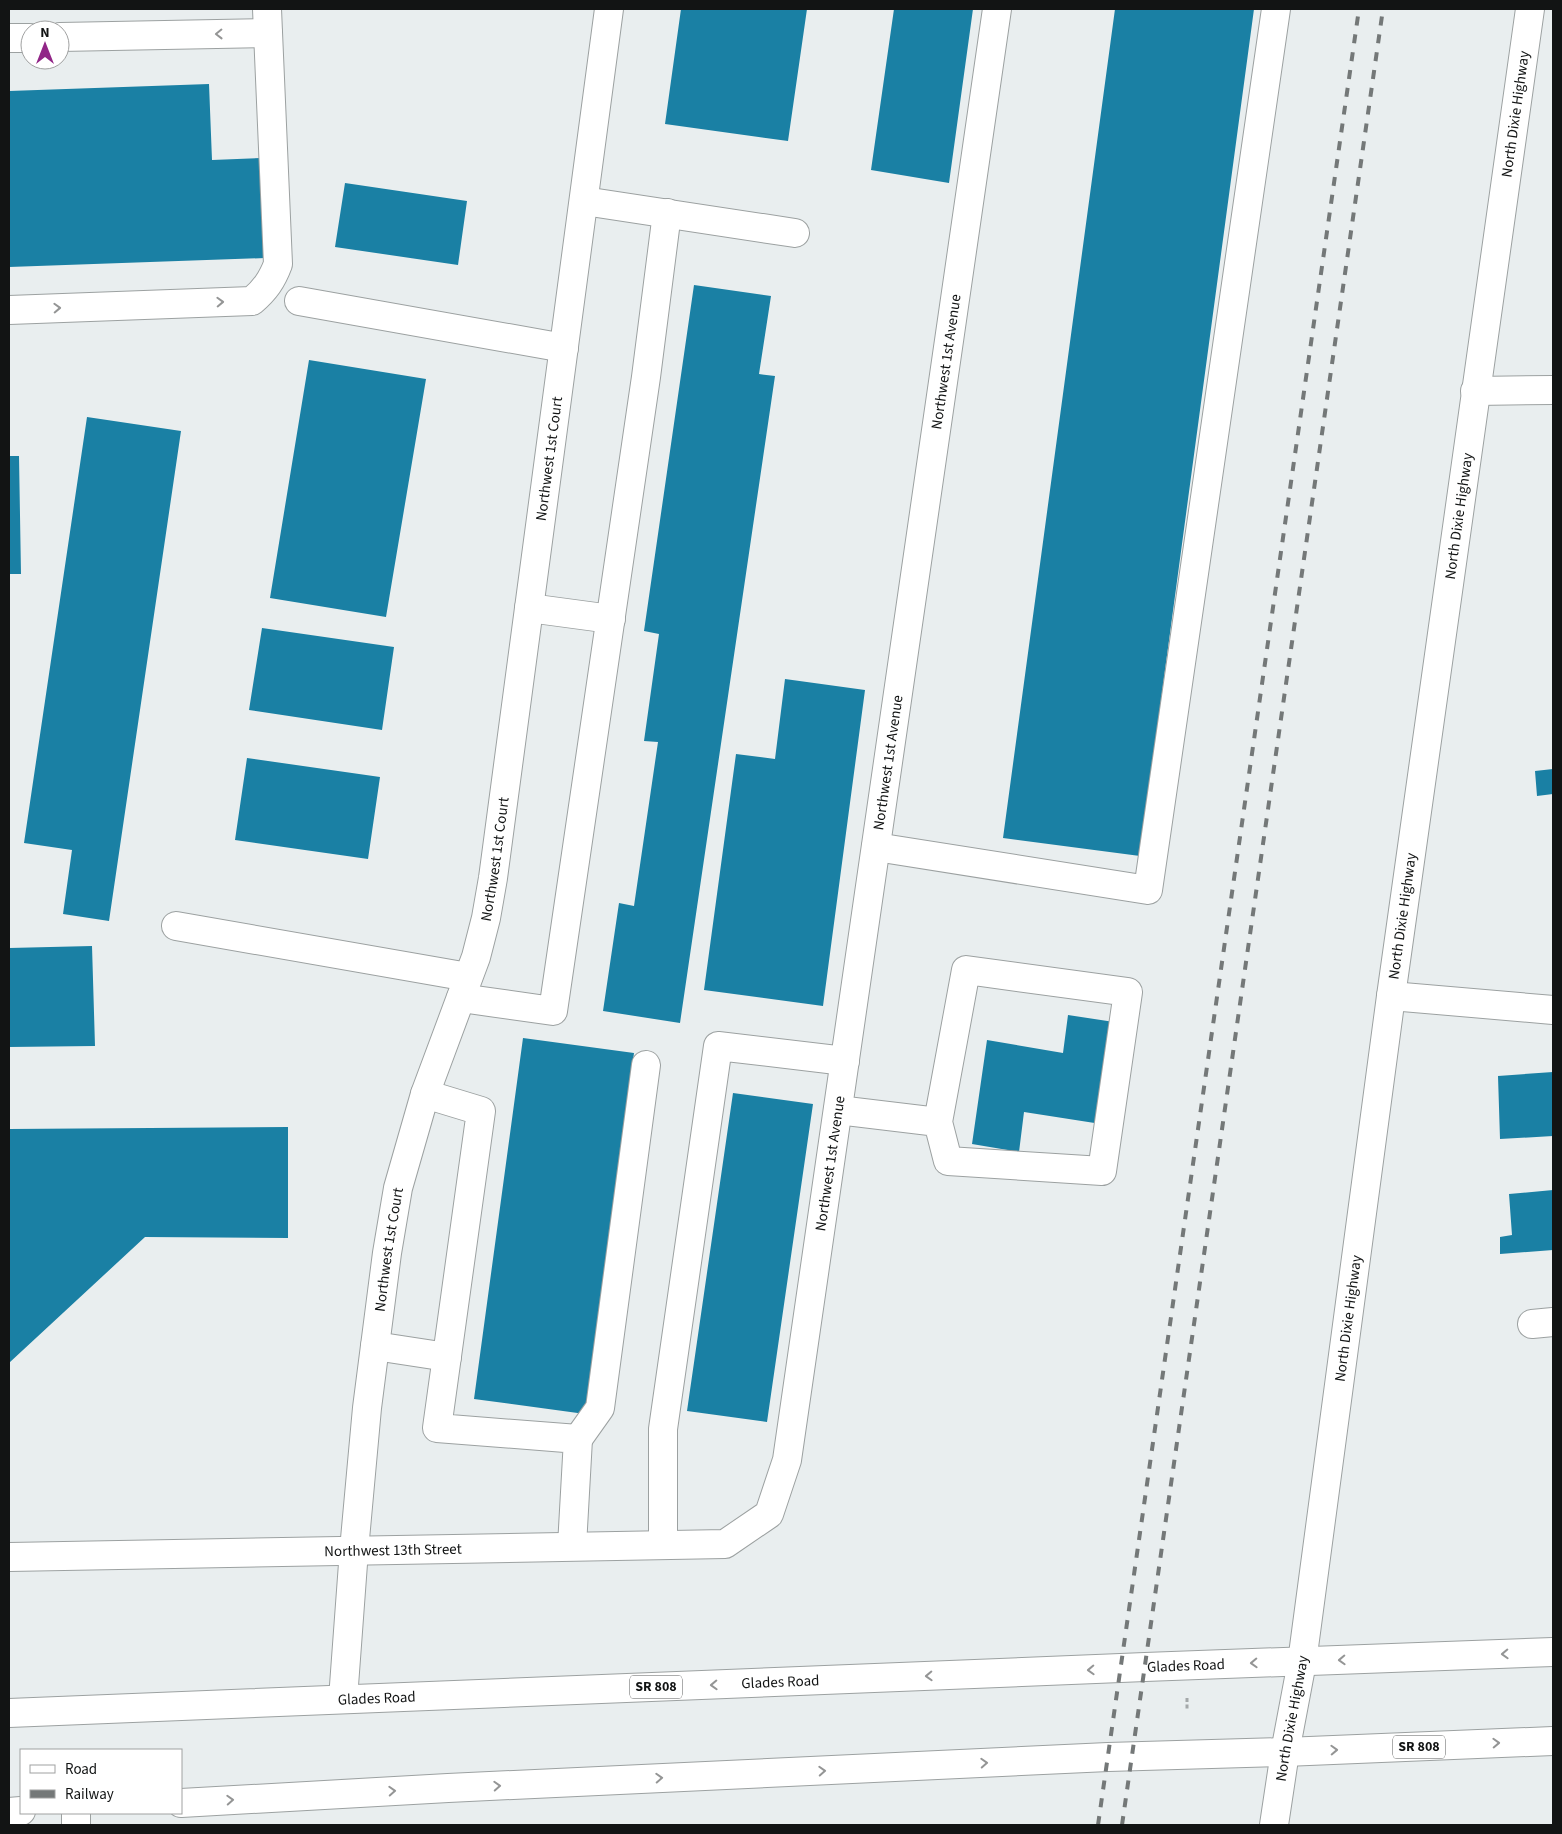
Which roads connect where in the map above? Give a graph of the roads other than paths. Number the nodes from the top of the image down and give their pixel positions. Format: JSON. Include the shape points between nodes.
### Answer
{"nodes":[{"id":1,"x":609,"y":9,"type":"edge"},
{"id":2,"x":997,"y":9,"type":"edge"},
{"id":3,"x":1276,"y":9,"type":"edge"},
{"id":4,"x":1530,"y":9,"type":"edge"},
{"id":5,"x":267,"y":21,"type":"edge"},
{"id":6,"x":70,"y":36,"type":"edge"},
{"id":7,"x":584,"y":201,"type":"junction"},
{"id":8,"x":667,"y":213,"type":"junction"},
{"id":9,"x":794,"y":233,"type":"dead end"},
{"id":10,"x":298,"y":301,"type":"dead end"},
{"id":11,"x":9,"y":310,"type":"edge"},
{"id":12,"x":564,"y":348,"type":"junction"},
{"id":13,"x":1553,"y":390,"type":"edge"},
{"id":14,"x":1475,"y":391,"type":"junction"},
{"id":15,"x":529,"y":608,"type":"junction"},
{"id":16,"x":611,"y":619,"type":"junction"},
{"id":17,"x":876,"y":847,"type":"junction"},
{"id":18,"x":176,"y":926,"type":"dead end"},
{"id":19,"x":465,"y":987,"type":"junction"},
{"id":20,"x":1391,"y":996,"type":"junction"},
{"id":21,"x":1553,"y":1010,"type":"edge"},
{"id":22,"x":845,"y":1061,"type":"junction"},
{"id":23,"x":646,"y":1065,"type":"dead end"},
{"id":24,"x":425,"y":1094,"type":"junction"},
{"id":25,"x":838,"y":1110,"type":"junction"},
{"id":26,"x":938,"y":1122,"type":"junction"},
{"id":27,"x":375,"y":1346,"type":"junction"},
{"id":28,"x":447,"y":1357,"type":"junction"},
{"id":29,"x":578,"y":1439,"type":"junction"},
{"id":30,"x":768,"y":1514,"type":"joint"},
{"id":31,"x":662,"y":1544,"type":"junction"},
{"id":32,"x":572,"y":1546,"type":"junction"},
{"id":33,"x":354,"y":1550,"type":"junction"},
{"id":34,"x":9,"y":1556,"type":"edge"},
{"id":35,"x":1553,"y":1652,"type":"edge"},
{"id":36,"x":1302,"y":1662,"type":"junction"},
{"id":37,"x":343,"y":1699,"type":"junction"},
{"id":38,"x":9,"y":1714,"type":"edge"},
{"id":39,"x":1553,"y":1741,"type":"edge"},
{"id":40,"x":1285,"y":1752,"type":"junction"},
{"id":41,"x":182,"y":1803,"type":"edge"},
{"id":42,"x":1274,"y":1825,"type":"edge"}],
"edges":[{"from":1,"to":7,"type":"main road","name":"Northwest 1st Court"},
{"from":2,"to":17,"type":"main road","name":"Northwest 1st Avenue"},
{"from":3,"to":17,"type":"main road","via":[[1148,890]]},
{"from":4,"to":14,"type":"main road","name":"North Dixie Highway"},
{"from":5,"to":6,"type":"main road","one_way":true},
{"from":11,"to":5,"type":"main road","one_way":true,"via":[[252,301],[263,292],[278,264]]},
{"from":7,"to":8,"type":"main road"},
{"from":7,"to":12,"type":"main road","name":"Northwest 1st Court"},
{"from":8,"to":9,"type":"main road"},
{"from":8,"to":16,"type":"main road"},
{"from":10,"to":12,"type":"main road"},
{"from":12,"to":15,"type":"main road","name":"Northwest 1st Court"},
{"from":13,"to":14,"type":"main road"},
{"from":14,"to":20,"type":"main road","name":"North Dixie Highway"},
{"from":15,"to":16,"type":"main road"},
{"from":15,"to":19,"type":"main road","name":"Northwest 1st Court","via":[[493,878],[484,926]]},
{"from":16,"to":19,"type":"main road","via":[[553,1011]]},
{"from":17,"to":22,"type":"main road","name":"Northwest 1st Avenue"},
{"from":18,"to":19,"type":"main road"},
{"from":19,"to":24,"type":"main road","name":"Northwest 1st Court"},
{"from":20,"to":21,"type":"main road"},
{"from":20,"to":36,"type":"main road","name":"North Dixie Highway"},
{"from":22,"to":25,"type":"main road","name":"Northwest 1st Avenue"},
{"from":22,"to":31,"type":"main road","via":[[718,1046],[663,1429]]},
{"from":23,"to":29,"type":"main road","via":[[600,1408]]},
{"from":24,"to":27,"type":"main road","name":"Northwest 1st Court","via":[[398,1188]]},
{"from":24,"to":28,"type":"main road","via":[[481,1111]]},
{"from":25,"to":26,"type":"main road"},
{"from":25,"to":30,"type":"main road","name":"Northwest 1st Avenue","via":[[788,1460]]},
{"from":26,"to":26,"type":"main road","via":[[948,1161],[1102,1171],[1128,992],[966,970]]},
{"from":27,"to":28,"type":"main road"},
{"from":27,"to":33,"type":"main road","name":"Northwest 1st Court"},
{"from":28,"to":29,"type":"main road","via":[[437,1428]]},
{"from":29,"to":32,"type":"main road"},
{"from":30,"to":31,"type":"main road","name":"Northwest 13th Street","via":[[725,1544]]},
{"from":31,"to":32,"type":"main road","name":"Northwest 13th Street"},
{"from":32,"to":33,"type":"main road","name":"Northwest 13th Street"},
{"from":33,"to":34,"type":"main road","name":"Northwest 13th Street"},
{"from":33,"to":37,"type":"main road","name":"Northwest 1st Court"},
{"from":35,"to":36,"type":"main road","name":"Glades Road","number":"SR 808","one_way":true},
{"from":36,"to":37,"type":"main road","name":"Glades Road","number":"SR 808","one_way":true},
{"from":36,"to":40,"type":"main road","name":"North Dixie Highway"},
{"from":37,"to":38,"type":"main road","name":"Glades Road","number":"SR 808"},
{"from":40,"to":39,"type":"main road","number":"SR 808","one_way":true},
{"from":41,"to":40,"type":"main road","number":"SR 808","one_way":true,"via":[[1108,1757]]},
{"from":40,"to":42,"type":"main road","name":"North Dixie Highway"}]}
